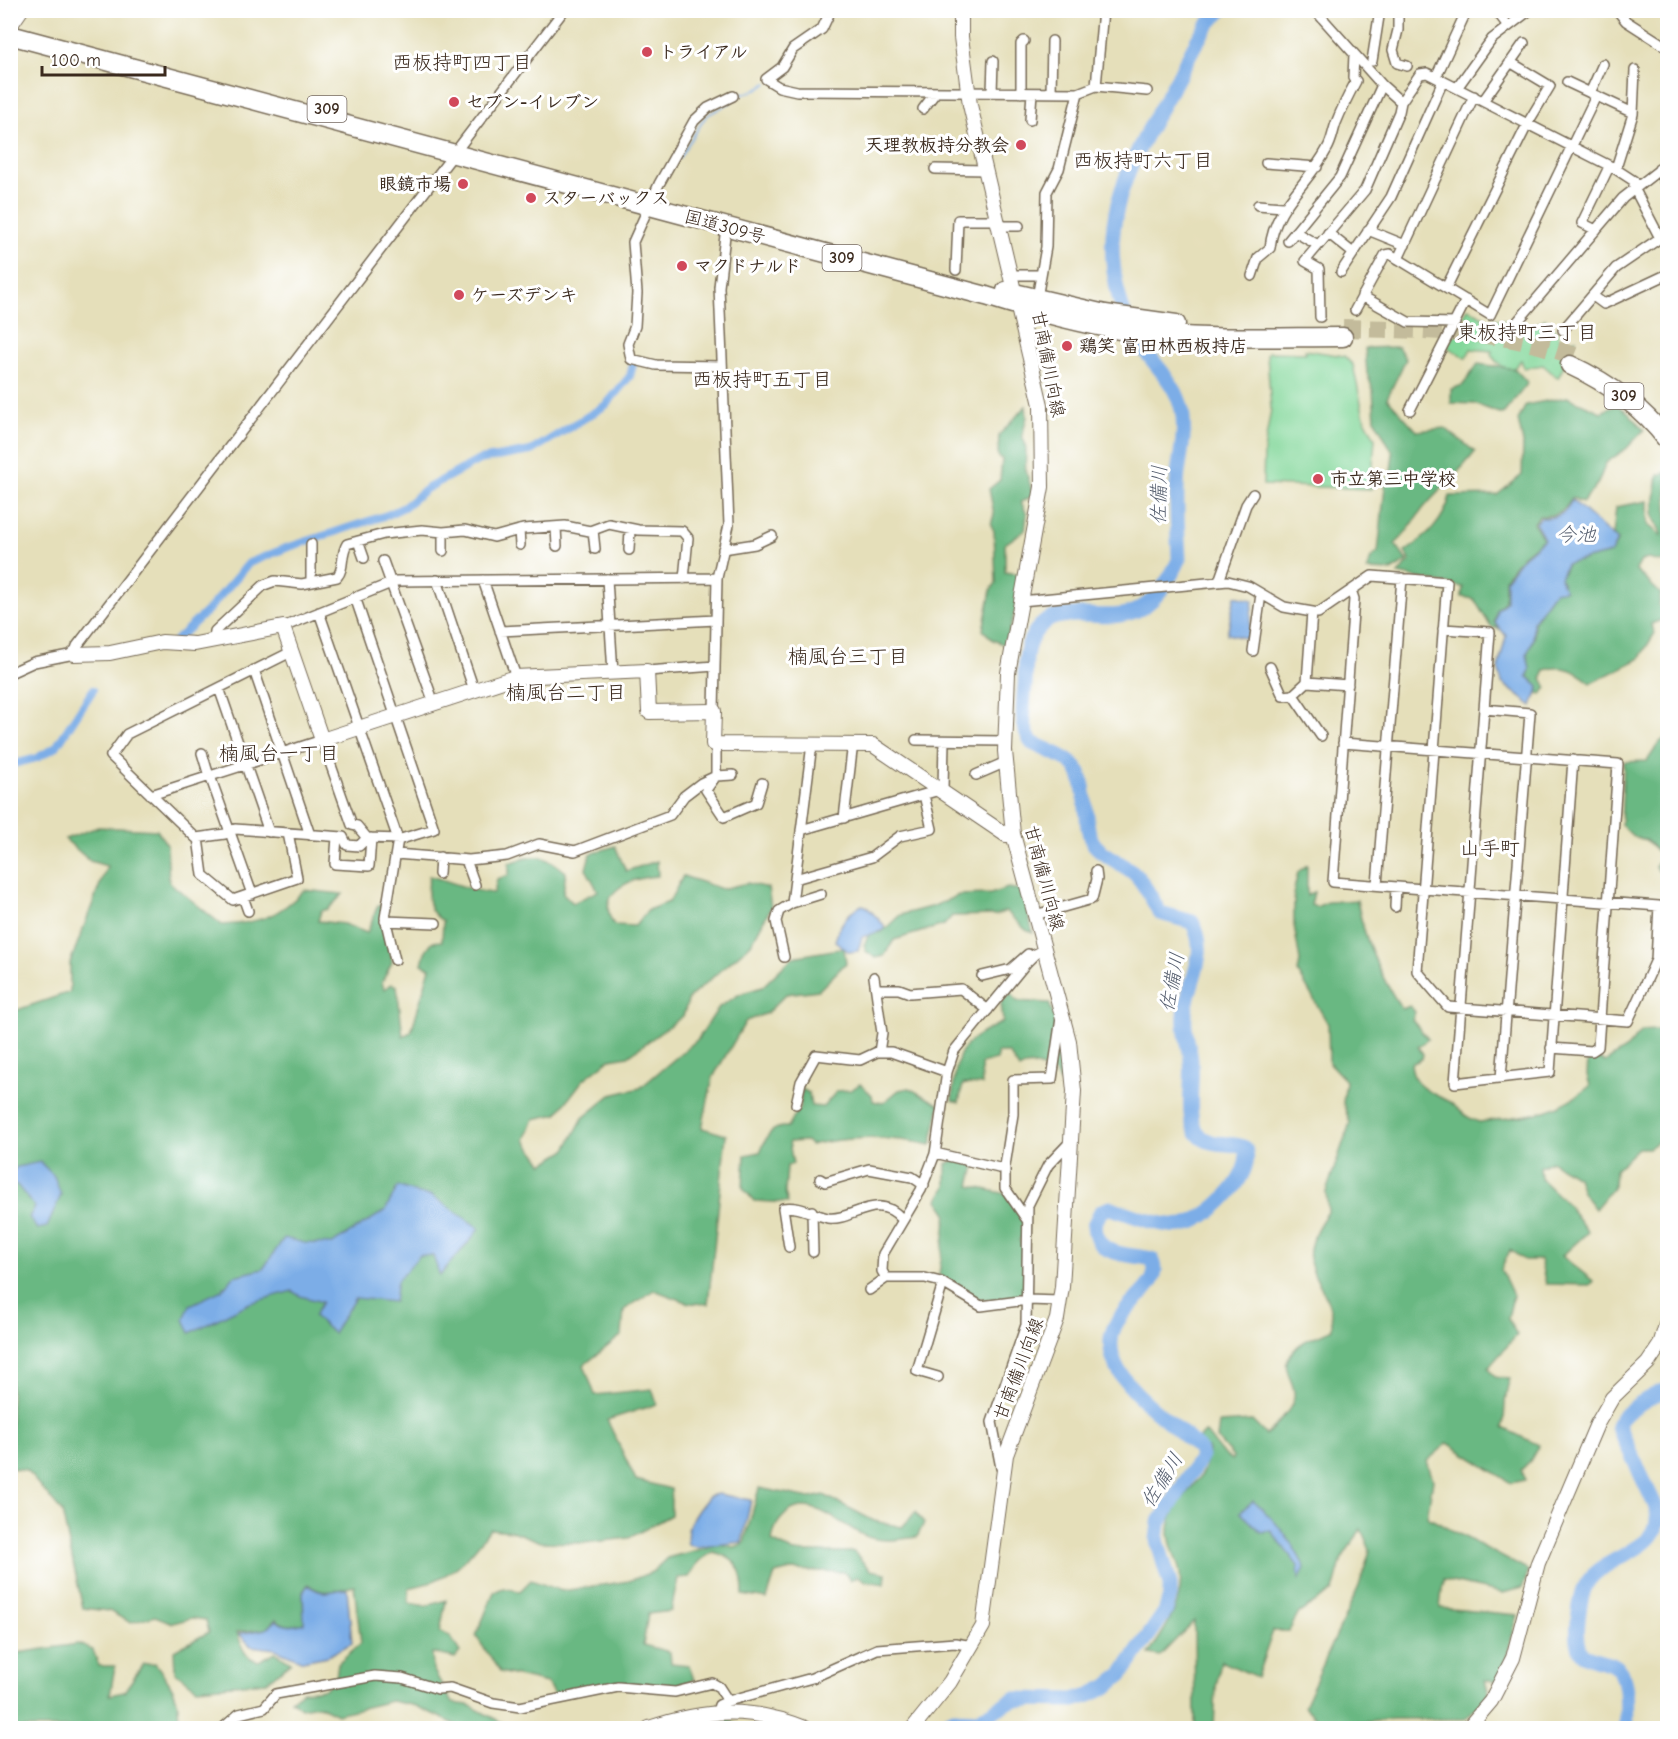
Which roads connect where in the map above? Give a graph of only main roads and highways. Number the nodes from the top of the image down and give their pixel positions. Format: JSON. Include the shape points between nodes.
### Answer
{"nodes":[{"id":1,"x":961,"y":10,"type":"edge"},
{"id":2,"x":13,"y":24,"type":"edge"},
{"id":3,"x":648,"y":200,"type":"junction"},
{"id":4,"x":1017,"y":300,"type":"junction"},
{"id":5,"x":1085,"y":316,"type":"junction"},
{"id":6,"x":1343,"y":333,"type":"tunnel mouth"},
{"id":7,"x":1668,"y":425,"type":"edge"},
{"id":8,"x":1668,"y":441,"type":"edge"},
{"id":9,"x":74,"y":654,"type":"road end"},
{"id":10,"x":1013,"y":834,"type":"junction"},
{"id":11,"x":1668,"y":1318,"type":"edge"},
{"id":12,"x":649,"y":1728,"type":"edge"},
{"id":13,"x":805,"y":1728,"type":"edge"},
{"id":14,"x":913,"y":1728,"type":"edge"},
{"id":15,"x":1468,"y":1728,"type":"edge"}],
"edges":[{"from":1,"to":4,"type":"main road","name":"甘南備川向線","via":[[968,90]]},
{"from":2,"to":3,"type":"highway","name":"国道309号","number":"309"},
{"from":3,"to":4,"type":"highway","name":"国道309号","number":"309"},
{"from":3,"to":4,"type":"highway","name":"国道309号","number":"309","via":[[726,227]]},
{"from":4,"to":5,"type":"highway","name":"国道309号","number":"309"},
{"from":4,"to":5,"type":"highway","name":"国道309号","number":"309","via":[[1036,298]]},
{"from":4,"to":10,"type":"main road","name":"甘南備川向線","via":[[1036,376],[1043,435],[1039,508],[1008,674],[1005,741]]},
{"from":5,"to":6,"type":"highway","name":"国道309号","number":"309","via":[[1133,332]]},
{"from":7,"to":8,"type":"highway","number":"309","via":[[1617,379],[1572,361],[1621,394]]},
{"from":9,"to":10,"type":"main road","via":[[110,653],[162,642],[188,645],[283,627],[322,740],[516,677],[647,671],[649,712],[714,711],[713,744],[873,745],[1006,835]]},
{"from":10,"to":14,"type":"main road","name":"甘南備川向線","via":[[1074,1064],[1060,1301],[1053,1335],[1002,1473],[985,1619],[950,1682]]},
{"from":11,"to":15,"type":"main road","via":[[1660,1345],[1648,1363],[1612,1398],[1597,1424],[1538,1563],[1513,1658],[1491,1701]]},
{"from":12,"to":13,"type":"main road","via":[[717,1712],[757,1715]]}]}
